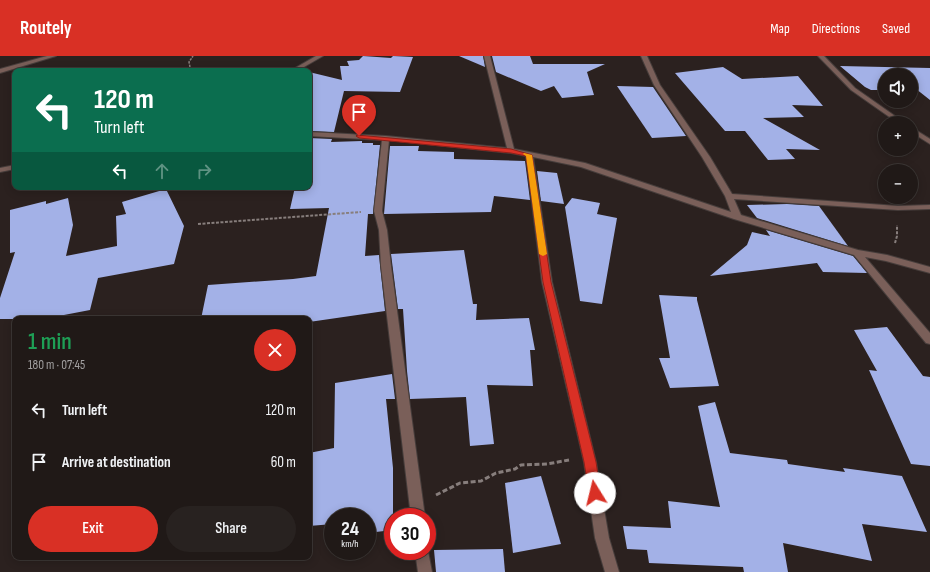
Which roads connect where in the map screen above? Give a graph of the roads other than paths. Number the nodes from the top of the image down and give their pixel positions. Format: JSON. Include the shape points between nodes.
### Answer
{"nodes":[{"id":1,"x":53,"y":56,"type":"edge"},
{"id":2,"x":320,"y":56,"type":"edge"},
{"id":3,"x":487,"y":56,"type":"edge"},
{"id":4,"x":644,"y":56,"type":"edge"},
{"id":5,"x":821,"y":56,"type":"edge"},
{"id":6,"x":27,"y":59,"type":"edge"},
{"id":7,"x":298,"y":68,"type":"edge"},
{"id":8,"x":0,"y":71,"type":"edge"},
{"id":9,"x":892,"y":116,"type":"edge"},
{"id":10,"x":312,"y":134,"type":"edge"},
{"id":11,"x":918,"y":134,"type":"edge"},
{"id":12,"x":386,"y":138,"type":"junction"},
{"id":13,"x":930,"y":142,"type":"edge"},
{"id":14,"x":511,"y":151,"type":"junction"},
{"id":15,"x":529,"y":155,"type":"junction"},
{"id":16,"x":12,"y":168,"type":"edge"},
{"id":17,"x":0,"y":170,"type":"edge"},
{"id":18,"x":729,"y":196,"type":"junction"},
{"id":19,"x":930,"y":207,"type":"edge"},
{"id":20,"x":737,"y":217,"type":"junction"},
{"id":21,"x":857,"y":253,"type":"junction"},
{"id":22,"x":930,"y":270,"type":"edge"},
{"id":23,"x":930,"y":340,"type":"edge"},
{"id":24,"x":417,"y":508,"type":"edge"},
{"id":25,"x":423,"y":560,"type":"edge"},
{"id":26,"x":425,"y":572,"type":"edge"},
{"id":27,"x":612,"y":572,"type":"edge"}],
"edges":[{"from":1,"to":6,"type":"street"},
{"from":2,"to":7,"type":"street"},
{"from":3,"to":14,"type":"street"},
{"from":4,"to":18,"type":"street","via":[[657,85]]},
{"from":5,"to":9,"type":"street","via":[[853,89]]},
{"from":6,"to":8,"type":"street"},
{"from":10,"to":12,"type":"street"},
{"from":11,"to":13,"type":"street"},
{"from":12,"to":14,"type":"street"},
{"from":12,"to":24,"type":"street","via":[[378,210],[383,230]]},
{"from":14,"to":15,"type":"street"},
{"from":15,"to":20,"type":"street","via":[[601,170]]},
{"from":15,"to":27,"type":"street","via":[[547,282],[590,462],[602,538]]},
{"from":16,"to":17,"type":"street"},
{"from":18,"to":19,"type":"street","via":[[898,208]]},
{"from":18,"to":20,"type":"street"},
{"from":20,"to":21,"type":"street"},
{"from":21,"to":22,"type":"street"},
{"from":21,"to":23,"type":"street"},
{"from":25,"to":26,"type":"street"}]}
